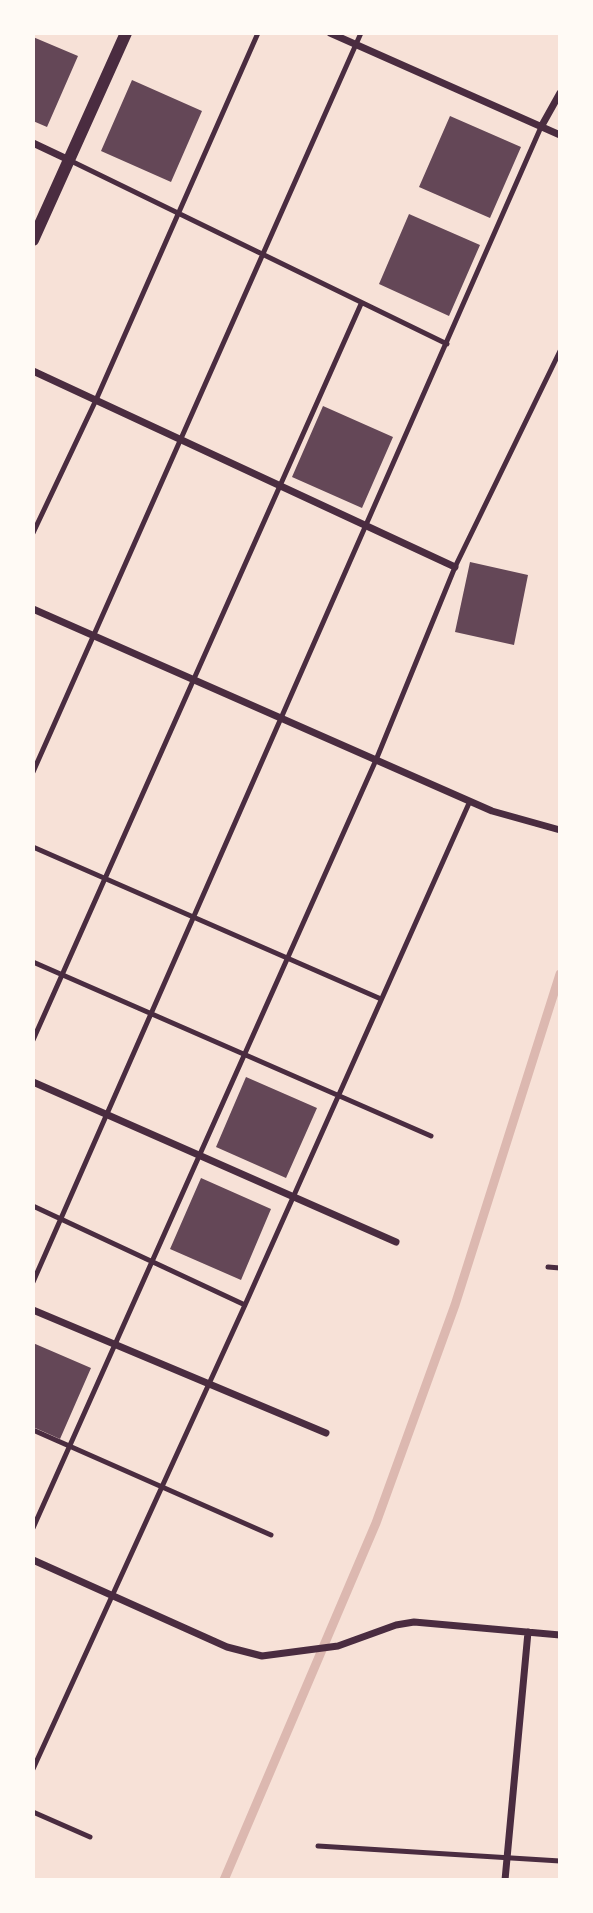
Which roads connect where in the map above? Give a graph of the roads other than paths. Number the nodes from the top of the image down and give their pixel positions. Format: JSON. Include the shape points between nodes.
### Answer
{"nodes":[{"id":1,"x":126,"y":33,"type":"edge"},
{"id":2,"x":258,"y":33,"type":"edge"},
{"id":3,"x":330,"y":33,"type":"edge"},
{"id":4,"x":362,"y":33,"type":"edge"},
{"id":5,"x":356,"y":45,"type":"junction"},
{"id":6,"x":560,"y":93,"type":"edge"},
{"id":7,"x":541,"y":128,"type":"junction"},
{"id":8,"x":560,"y":135,"type":"edge"},
{"id":9,"x":33,"y":143,"type":"edge"},
{"id":10,"x":69,"y":160,"type":"junction"},
{"id":11,"x":179,"y":214,"type":"junction"},
{"id":12,"x":33,"y":240,"type":"edge"},
{"id":13,"x":263,"y":255,"type":"junction"},
{"id":14,"x":361,"y":304,"type":"junction"},
{"id":15,"x":447,"y":344,"type":"junction"},
{"id":16,"x":560,"y":351,"type":"edge"},
{"id":17,"x":33,"y":371,"type":"edge"},
{"id":18,"x":96,"y":400,"type":"junction"},
{"id":19,"x":181,"y":440,"type":"junction"},
{"id":20,"x":279,"y":485,"type":"junction"},
{"id":21,"x":367,"y":526,"type":"junction"},
{"id":22,"x":33,"y":533,"type":"edge"},
{"id":23,"x":455,"y":567,"type":"junction"},
{"id":24,"x":33,"y":609,"type":"edge"},
{"id":25,"x":94,"y":635,"type":"junction"},
{"id":26,"x":193,"y":679,"type":"junction"},
{"id":27,"x":283,"y":719,"type":"junction"},
{"id":28,"x":376,"y":760,"type":"junction"},
{"id":29,"x":33,"y":772,"type":"edge"},
{"id":30,"x":470,"y":801,"type":"junction"},
{"id":31,"x":560,"y":830,"type":"edge"},
{"id":32,"x":33,"y":847,"type":"edge"},
{"id":33,"x":105,"y":878,"type":"junction"},
{"id":34,"x":195,"y":918,"type":"junction"},
{"id":35,"x":287,"y":958,"type":"junction"},
{"id":36,"x":33,"y":962,"type":"edge"},
{"id":37,"x":62,"y":975,"type":"junction"},
{"id":38,"x":381,"y":999,"type":"junction"},
{"id":39,"x":152,"y":1014,"type":"junction"},
{"id":40,"x":33,"y":1040,"type":"edge"},
{"id":41,"x":245,"y":1054,"type":"junction"},
{"id":42,"x":33,"y":1082,"type":"edge"},
{"id":43,"x":338,"y":1095,"type":"junction"},
{"id":44,"x":107,"y":1115,"type":"junction"},
{"id":45,"x":430,"y":1136,"type":"dead end"},
{"id":46,"x":200,"y":1155,"type":"junction"},
{"id":47,"x":292,"y":1196,"type":"junction"},
{"id":48,"x":33,"y":1206,"type":"edge"},
{"id":49,"x":61,"y":1219,"type":"junction"},
{"id":50,"x":396,"y":1242,"type":"dead end"},
{"id":51,"x":152,"y":1262,"type":"junction"},
{"id":52,"x":548,"y":1267,"type":"dead end"},
{"id":53,"x":560,"y":1268,"type":"edge"},
{"id":54,"x":33,"y":1282,"type":"edge"},
{"id":55,"x":246,"y":1306,"type":"junction"},
{"id":56,"x":33,"y":1310,"type":"edge"},
{"id":57,"x":115,"y":1344,"type":"junction"},
{"id":58,"x":207,"y":1383,"type":"junction"},
{"id":59,"x":33,"y":1430,"type":"edge"},
{"id":60,"x":326,"y":1433,"type":"dead end"},
{"id":61,"x":70,"y":1447,"type":"junction"},
{"id":62,"x":161,"y":1486,"type":"junction"},
{"id":63,"x":33,"y":1528,"type":"edge"},
{"id":64,"x":271,"y":1535,"type":"dead end"},
{"id":65,"x":33,"y":1560,"type":"edge"},
{"id":66,"x":112,"y":1595,"type":"junction"},
{"id":67,"x":528,"y":1632,"type":"junction"},
{"id":68,"x":560,"y":1635,"type":"edge"},
{"id":69,"x":33,"y":1769,"type":"edge"},
{"id":70,"x":33,"y":1812,"type":"edge"},
{"id":71,"x":90,"y":1838,"type":"dead end"},
{"id":72,"x":318,"y":1846,"type":"dead end"},
{"id":73,"x":507,"y":1858,"type":"junction"},
{"id":74,"x":560,"y":1861,"type":"edge"},
{"id":75,"x":505,"y":1880,"type":"edge"}],
"edges":[{"from":1,"to":10,"type":"street"},
{"from":2,"to":11,"type":"lane"},
{"from":3,"to":5,"type":"street"},
{"from":4,"to":5,"type":"lane"},
{"from":5,"to":7,"type":"street"},
{"from":5,"to":13,"type":"lane"},
{"from":6,"to":7,"type":"street"},
{"from":7,"to":8,"type":"street"},
{"from":7,"to":15,"type":"lane"},
{"from":9,"to":10,"type":"street"},
{"from":10,"to":11,"type":"lane"},
{"from":10,"to":12,"type":"street"},
{"from":11,"to":13,"type":"lane"},
{"from":11,"to":18,"type":"lane"},
{"from":13,"to":14,"type":"lane"},
{"from":13,"to":19,"type":"lane"},
{"from":14,"to":15,"type":"lane"},
{"from":14,"to":20,"type":"lane"},
{"from":15,"to":21,"type":"lane"},
{"from":16,"to":23,"type":"lane"},
{"from":17,"to":18,"type":"street"},
{"from":18,"to":19,"type":"street"},
{"from":18,"to":22,"type":"lane"},
{"from":19,"to":20,"type":"street"},
{"from":19,"to":25,"type":"lane"},
{"from":20,"to":21,"type":"street"},
{"from":20,"to":26,"type":"lane"},
{"from":21,"to":23,"type":"street"},
{"from":21,"to":27,"type":"lane"},
{"from":23,"to":28,"type":"lane"},
{"from":24,"to":25,"type":"street"},
{"from":25,"to":26,"type":"street"},
{"from":25,"to":29,"type":"lane"},
{"from":26,"to":27,"type":"street"},
{"from":26,"to":33,"type":"lane"},
{"from":27,"to":28,"type":"street"},
{"from":27,"to":34,"type":"lane"},
{"from":28,"to":30,"type":"street"},
{"from":28,"to":35,"type":"lane"},
{"from":30,"to":31,"type":"street"},
{"from":30,"to":38,"type":"lane"},
{"from":32,"to":33,"type":"lane"},
{"from":33,"to":34,"type":"lane"},
{"from":33,"to":37,"type":"lane"},
{"from":34,"to":35,"type":"lane"},
{"from":34,"to":39,"type":"lane"},
{"from":35,"to":38,"type":"lane"},
{"from":35,"to":41,"type":"lane"},
{"from":36,"to":37,"type":"lane"},
{"from":37,"to":39,"type":"lane"},
{"from":37,"to":40,"type":"lane"},
{"from":38,"to":43,"type":"lane"},
{"from":39,"to":41,"type":"lane"},
{"from":39,"to":44,"type":"lane"},
{"from":41,"to":43,"type":"lane"},
{"from":41,"to":46,"type":"lane"},
{"from":42,"to":44,"type":"street"},
{"from":43,"to":45,"type":"lane"},
{"from":43,"to":47,"type":"lane"},
{"from":44,"to":46,"type":"street"},
{"from":44,"to":49,"type":"lane"},
{"from":46,"to":47,"type":"street"},
{"from":46,"to":51,"type":"lane"},
{"from":47,"to":50,"type":"street"},
{"from":47,"to":55,"type":"lane"},
{"from":48,"to":49,"type":"lane"},
{"from":49,"to":51,"type":"lane"},
{"from":49,"to":54,"type":"lane"},
{"from":51,"to":55,"type":"lane"},
{"from":51,"to":57,"type":"lane"},
{"from":52,"to":53,"type":"lane"},
{"from":55,"to":58,"type":"lane"},
{"from":56,"to":57,"type":"street"},
{"from":57,"to":58,"type":"street"},
{"from":57,"to":61,"type":"lane"},
{"from":58,"to":60,"type":"street"},
{"from":58,"to":62,"type":"lane"},
{"from":59,"to":61,"type":"lane"},
{"from":61,"to":62,"type":"lane"},
{"from":61,"to":63,"type":"lane"},
{"from":62,"to":64,"type":"lane"},
{"from":62,"to":66,"type":"lane"},
{"from":65,"to":66,"type":"street"},
{"from":66,"to":67,"type":"street","via":[[227,1647],[262,1656],[338,1646],[414,1622]]},
{"from":66,"to":69,"type":"lane"},
{"from":67,"to":68,"type":"street"},
{"from":67,"to":73,"type":"street"},
{"from":70,"to":71,"type":"lane"},
{"from":72,"to":73,"type":"lane"},
{"from":73,"to":74,"type":"lane"},
{"from":73,"to":75,"type":"street"}]}
